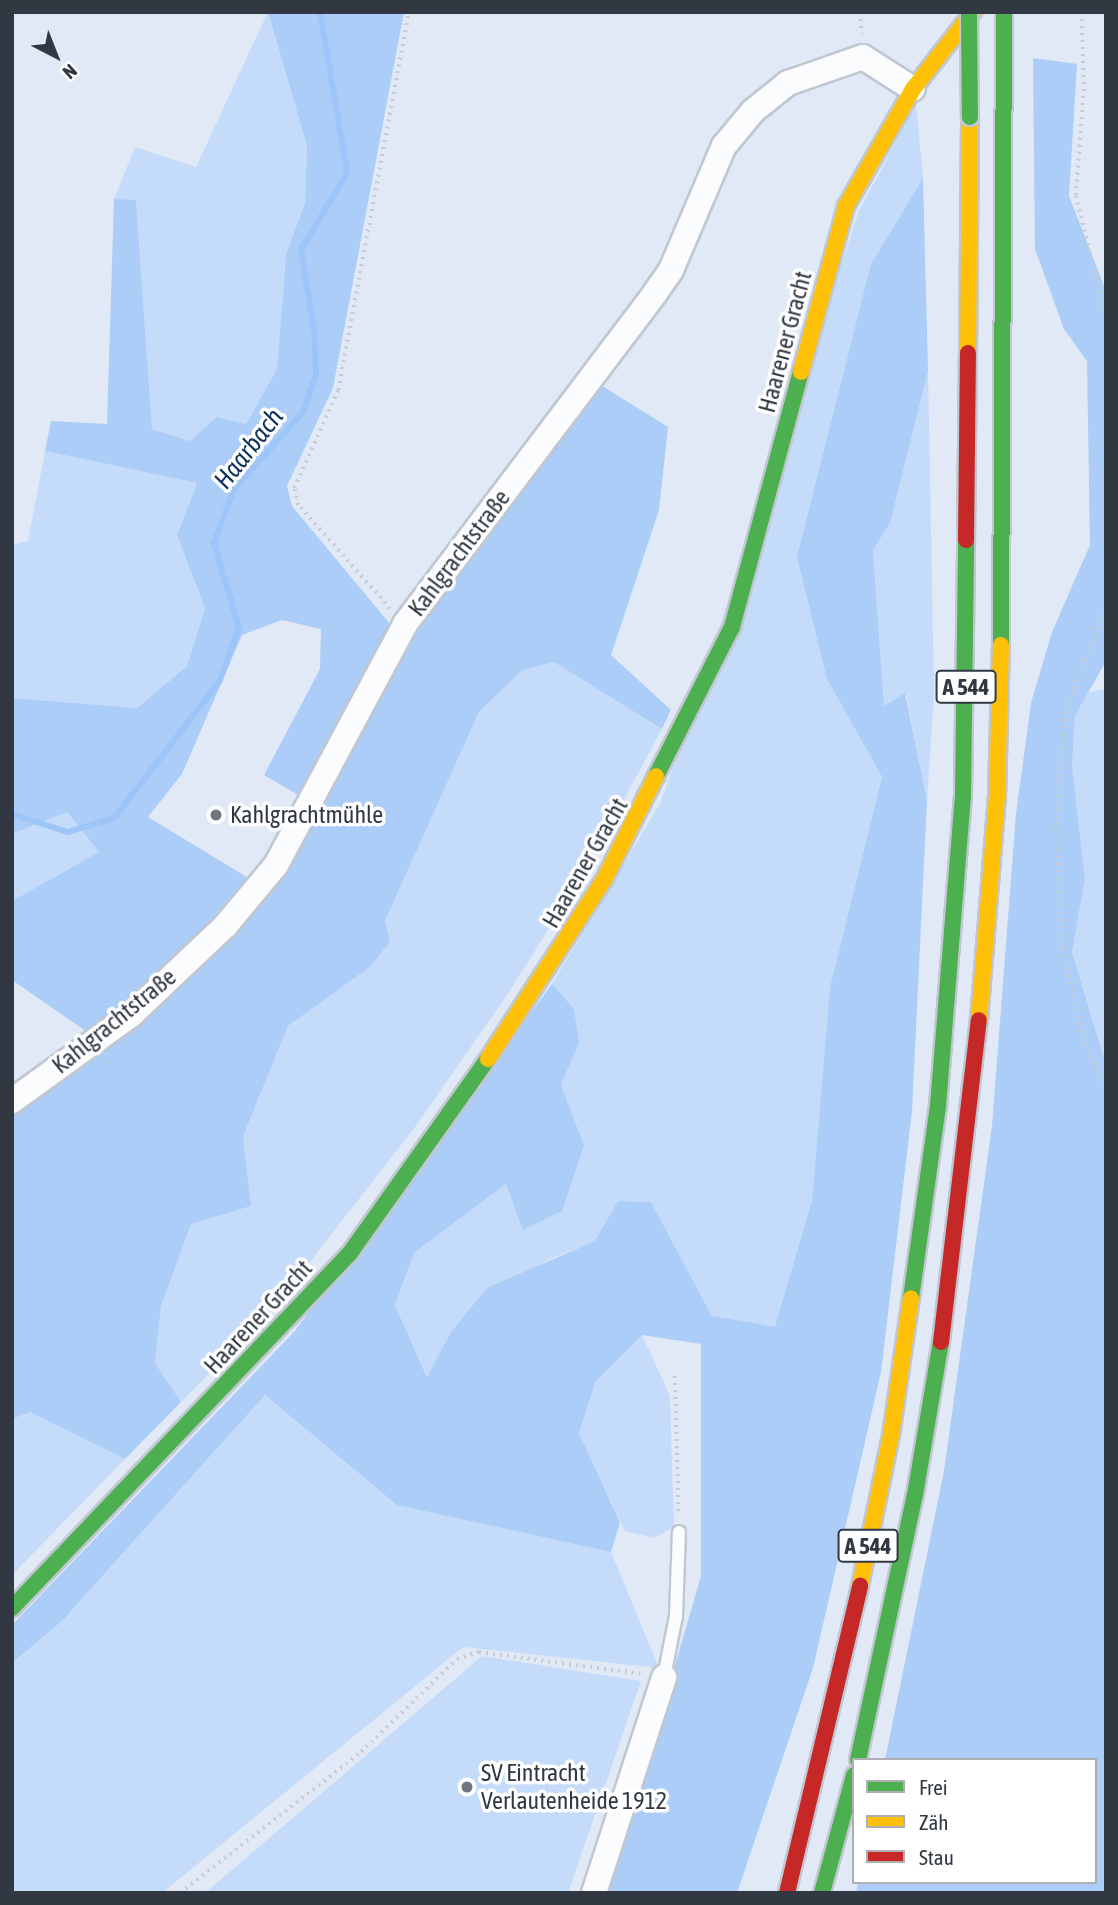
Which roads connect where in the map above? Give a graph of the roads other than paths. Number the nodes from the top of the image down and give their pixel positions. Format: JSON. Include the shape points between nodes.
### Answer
{"nodes":[{"id":1,"x":971,"y":12,"type":"edge"},
{"id":2,"x":1004,"y":12,"type":"edge"},
{"id":3,"x":913,"y":89,"type":"junction"},
{"id":4,"x":12,"y":1101,"type":"edge"},
{"id":5,"x":679,"y":1532,"type":"road end"},
{"id":6,"x":12,"y":1608,"type":"edge"},
{"id":7,"x":664,"y":1677,"type":"joint"},
{"id":8,"x":858,"y":1758,"type":"edge"},
{"id":9,"x":852,"y":1782,"type":"edge"},
{"id":10,"x":803,"y":1835,"type":"junction"},
{"id":11,"x":594,"y":1893,"type":"edge"},
{"id":12,"x":775,"y":1893,"type":"edge"},
{"id":13,"x":787,"y":1893,"type":"edge"},
{"id":14,"x":822,"y":1893,"type":"edge"}],
"edges":[{"from":1,"to":3,"type":"main road","name":"Haarener Gracht"},
{"from":1,"to":10,"type":"main road","number":"A 544","bridge":true,"via":[[963,796],[938,1106],[891,1435]]},
{"from":2,"to":8,"type":"main road","number":"A 544","via":[[1002,613],[997,796],[984,973],[947,1309],[915,1495]]},
{"from":3,"to":4,"type":"street","name":"Kahlgrachtstraße","via":[[863,57],[788,83],[753,111],[724,146],[671,270],[656,293],[405,624],[276,865],[226,925],[132,1014]]},
{"from":3,"to":6,"type":"main road","name":"Haarener Gracht","via":[[846,206],[732,627],[604,880],[527,1005],[350,1252]]},
{"from":5,"to":7,"type":"lane","via":[[676,1616]]},
{"from":7,"to":11,"type":"street"},
{"from":9,"to":14,"type":"main road"},
{"from":10,"to":12,"type":"main road"},
{"from":10,"to":13,"type":"main road","number":"A 544"}]}
